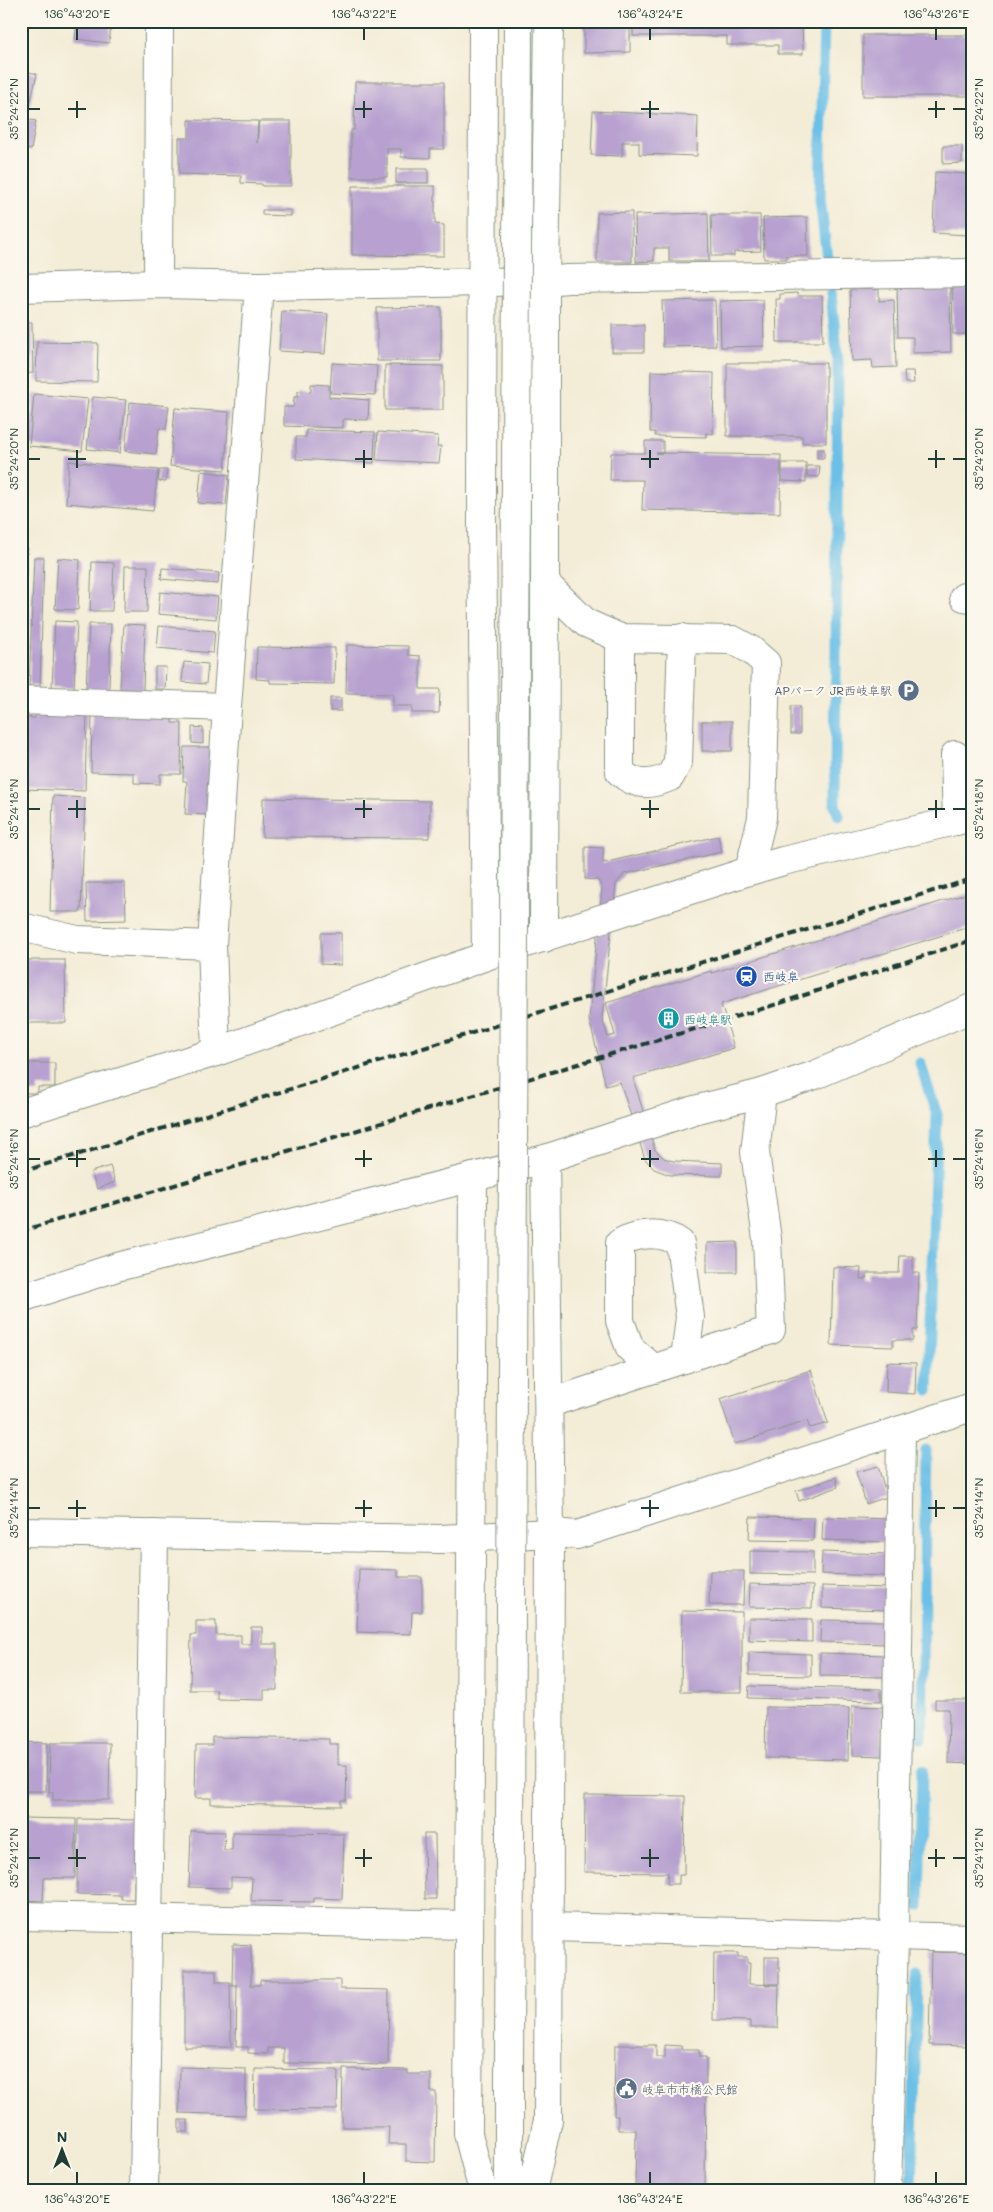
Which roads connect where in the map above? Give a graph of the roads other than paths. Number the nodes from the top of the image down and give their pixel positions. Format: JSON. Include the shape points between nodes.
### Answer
{"nodes":[{"id":1,"x":159,"y":21,"type":"edge"},
{"id":2,"x":483,"y":21,"type":"edge"},
{"id":3,"x":518,"y":21,"type":"edge"},
{"id":4,"x":549,"y":21,"type":"edge"},
{"id":5,"x":972,"y":273,"type":"edge"},
{"id":6,"x":545,"y":281,"type":"junction"},
{"id":7,"x":482,"y":282,"type":"junction"},
{"id":8,"x":158,"y":284,"type":"junction"},
{"id":9,"x":259,"y":286,"type":"junction"},
{"id":10,"x":21,"y":288,"type":"edge"},
{"id":11,"x":545,"y":583,"type":"junction"},
{"id":12,"x":620,"y":638,"type":"junction"},
{"id":13,"x":682,"y":638,"type":"junction"},
{"id":14,"x":21,"y":700,"type":"edge"},
{"id":15,"x":227,"y":707,"type":"junction"},
{"id":16,"x":955,"y":755,"type":"dead end"},
{"id":17,"x":964,"y":819,"type":"edge"},
{"id":18,"x":749,"y":871,"type":"junction"},
{"id":19,"x":21,"y":927,"type":"edge"},
{"id":20,"x":544,"y":938,"type":"junction"},
{"id":21,"x":212,"y":945,"type":"junction"},
{"id":22,"x":486,"y":956,"type":"junction"},
{"id":23,"x":972,"y":1008,"type":"edge"},
{"id":24,"x":216,"y":1052,"type":"junction"},
{"id":25,"x":762,"y":1094,"type":"junction"},
{"id":26,"x":21,"y":1113,"type":"edge"},
{"id":27,"x":545,"y":1159,"type":"junction"},
{"id":28,"x":473,"y":1176,"type":"junction"},
{"id":29,"x":21,"y":1298,"type":"edge"},
{"id":30,"x":685,"y":1359,"type":"junction"},
{"id":31,"x":654,"y":1369,"type":"junction"},
{"id":32,"x":550,"y":1402,"type":"junction"},
{"id":33,"x":972,"y":1407,"type":"edge"},
{"id":34,"x":901,"y":1430,"type":"junction"},
{"id":35,"x":21,"y":1532,"type":"edge"},
{"id":36,"x":154,"y":1534,"type":"junction"},
{"id":37,"x":550,"y":1534,"type":"junction"},
{"id":38,"x":472,"y":1538,"type":"junction"},
{"id":39,"x":21,"y":1916,"type":"edge"},
{"id":40,"x":148,"y":1918,"type":"junction"},
{"id":41,"x":469,"y":1925,"type":"junction"},
{"id":42,"x":549,"y":1927,"type":"junction"},
{"id":43,"x":894,"y":1937,"type":"junction"},
{"id":44,"x":972,"y":1938,"type":"edge"},
{"id":45,"x":144,"y":2191,"type":"edge"},
{"id":46,"x":483,"y":2191,"type":"edge"},
{"id":47,"x":509,"y":2191,"type":"edge"},
{"id":48,"x":532,"y":2191,"type":"edge"},
{"id":49,"x":887,"y":2191,"type":"edge"}],
"edges":[{"from":1,"to":8,"type":"street"},
{"from":2,"to":7,"type":"street"},
{"from":3,"to":47,"type":"street","bridge":true},
{"from":4,"to":6,"type":"street"},
{"from":5,"to":6,"type":"street"},
{"from":6,"to":7,"type":"street"},
{"from":6,"to":11,"type":"street"},
{"from":7,"to":9,"type":"street"},
{"from":7,"to":22,"type":"street"},
{"from":8,"to":9,"type":"street"},
{"from":8,"to":10,"type":"street"},
{"from":9,"to":15,"type":"street"},
{"from":11,"to":12,"type":"street","via":[[586,622]]},
{"from":11,"to":20,"type":"street"},
{"from":12,"to":13,"type":"street"},
{"from":12,"to":13,"type":"street","via":[[620,772],[631,782],[655,784],[670,777],[678,762]]},
{"from":13,"to":18,"type":"street","via":[[733,640],[766,664],[762,818]]},
{"from":14,"to":15,"type":"street"},
{"from":15,"to":21,"type":"street"},
{"from":16,"to":17,"type":"street"},
{"from":17,"to":18,"type":"street"},
{"from":18,"to":20,"type":"street"},
{"from":19,"to":21,"type":"street","via":[[77,940]]},
{"from":20,"to":22,"type":"street"},
{"from":21,"to":24,"type":"street"},
{"from":22,"to":24,"type":"street"},
{"from":23,"to":25,"type":"street"},
{"from":24,"to":26,"type":"street"},
{"from":25,"to":27,"type":"street","via":[[694,1110]]},
{"from":25,"to":30,"type":"street","via":[[755,1152],[767,1239],[771,1330]]},
{"from":27,"to":28,"type":"street"},
{"from":27,"to":32,"type":"street"},
{"from":28,"to":29,"type":"street","via":[[117,1267]]},
{"from":28,"to":38,"type":"street"},
{"from":30,"to":31,"type":"street"},
{"from":30,"to":31,"type":"street","via":[[690,1317],[680,1243],[669,1236],[633,1235],[620,1243],[620,1321],[630,1348]]},
{"from":31,"to":32,"type":"street"},
{"from":32,"to":37,"type":"street"},
{"from":33,"to":34,"type":"street"},
{"from":34,"to":37,"type":"street","via":[[577,1535]]},
{"from":34,"to":43,"type":"street"},
{"from":35,"to":36,"type":"street"},
{"from":36,"to":38,"type":"street"},
{"from":36,"to":40,"type":"street"},
{"from":37,"to":38,"type":"street"},
{"from":37,"to":42,"type":"street"},
{"from":38,"to":41,"type":"street"},
{"from":39,"to":40,"type":"street"},
{"from":40,"to":41,"type":"street"},
{"from":40,"to":45,"type":"street"},
{"from":41,"to":46,"type":"street","via":[[468,2134]]},
{"from":42,"to":43,"type":"street"},
{"from":42,"to":48,"type":"street","via":[[548,2120]]},
{"from":43,"to":44,"type":"street"},
{"from":43,"to":49,"type":"street"}]}
